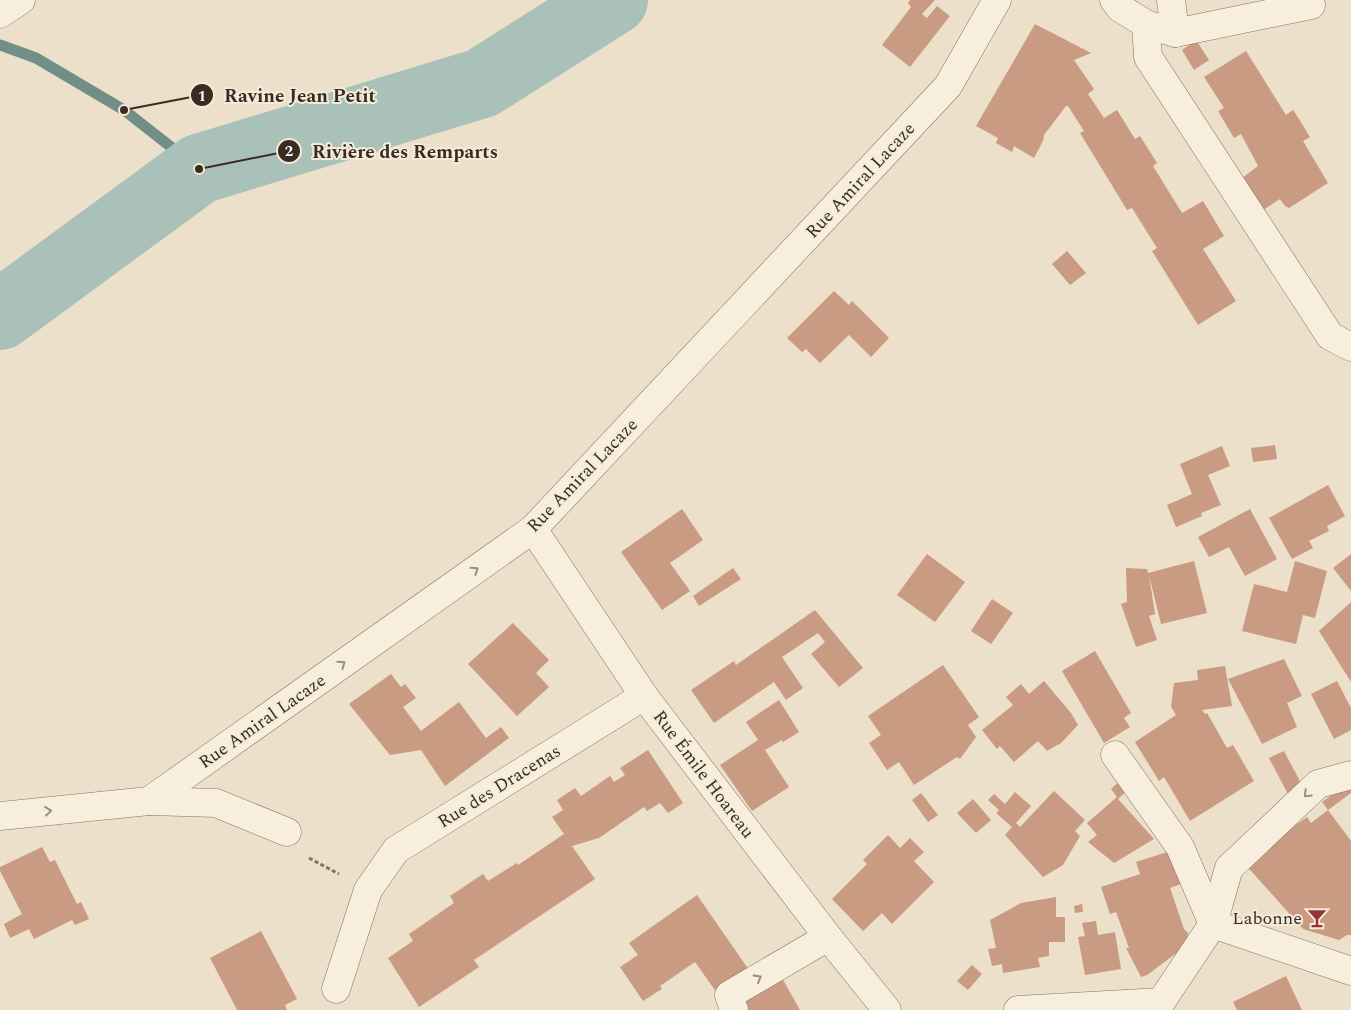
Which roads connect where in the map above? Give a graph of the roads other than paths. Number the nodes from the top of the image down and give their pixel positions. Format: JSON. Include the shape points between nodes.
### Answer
{"nodes":[{"id":1,"x":21,"y":0,"type":"edge"},
{"id":2,"x":997,"y":0,"type":"edge"},
{"id":3,"x":1114,"y":0,"type":"edge"},
{"id":4,"x":1171,"y":0,"type":"edge"},
{"id":5,"x":1311,"y":5,"type":"dead end"},
{"id":6,"x":0,"y":14,"type":"edge"},
{"id":7,"x":1146,"y":24,"type":"junction"},
{"id":8,"x":1175,"y":33,"type":"junction"},
{"id":9,"x":1351,"y":347,"type":"edge"},
{"id":10,"x":533,"y":529,"type":"junction"},
{"id":11,"x":644,"y":696,"type":"junction"},
{"id":12,"x":1115,"y":755,"type":"dead end"},
{"id":13,"x":1351,"y":775,"type":"edge"},
{"id":14,"x":149,"y":801,"type":"junction"},
{"id":15,"x":0,"y":816,"type":"edge"},
{"id":16,"x":294,"y":843,"type":"road end"},
{"id":17,"x":1213,"y":924,"type":"junction"},
{"id":18,"x":828,"y":937,"type":"junction"},
{"id":19,"x":1351,"y":971,"type":"edge"},
{"id":20,"x":336,"y":989,"type":"dead end"},
{"id":21,"x":1161,"y":1006,"type":"edge"},
{"id":22,"x":734,"y":1010,"type":"edge"},
{"id":23,"x":887,"y":1010,"type":"edge"},
{"id":24,"x":1018,"y":1010,"type":"edge"}],
"edges":[{"from":1,"to":6,"type":"street"},
{"from":2,"to":10,"type":"street","name":"Rue Amiral Lacaze","via":[[948,86]]},
{"from":3,"to":7,"type":"street","via":[[1120,8]]},
{"from":4,"to":8,"type":"street"},
{"from":5,"to":8,"type":"street"},
{"from":7,"to":8,"type":"street"},
{"from":7,"to":9,"type":"street","via":[[1148,57],[1330,336]]},
{"from":10,"to":11,"type":"street","name":"Rue Émile Hoareau"},
{"from":14,"to":10,"type":"street","name":"Rue Amiral Lacaze","one_way":true},
{"from":11,"to":18,"type":"street","name":"Rue Émile Hoareau"},
{"from":11,"to":20,"type":"street","name":"Rue des Dracenas","via":[[396,850],[368,890]]},
{"from":12,"to":17,"type":"street","via":[[1180,847]]},
{"from":13,"to":17,"type":"street","one_way":true,"via":[[1318,784],[1229,868]]},
{"from":15,"to":14,"type":"street","name":"Rue Amiral Lacaze","one_way":true},
{"from":14,"to":16,"type":"street","via":[[216,803]]},
{"from":17,"to":19,"type":"street"},
{"from":17,"to":21,"type":"street"},
{"from":22,"to":18,"type":"street","one_way":true,"via":[[729,995]]},
{"from":18,"to":23,"type":"street","name":"Rue Émile Hoareau"},
{"from":21,"to":24,"type":"street"}]}
